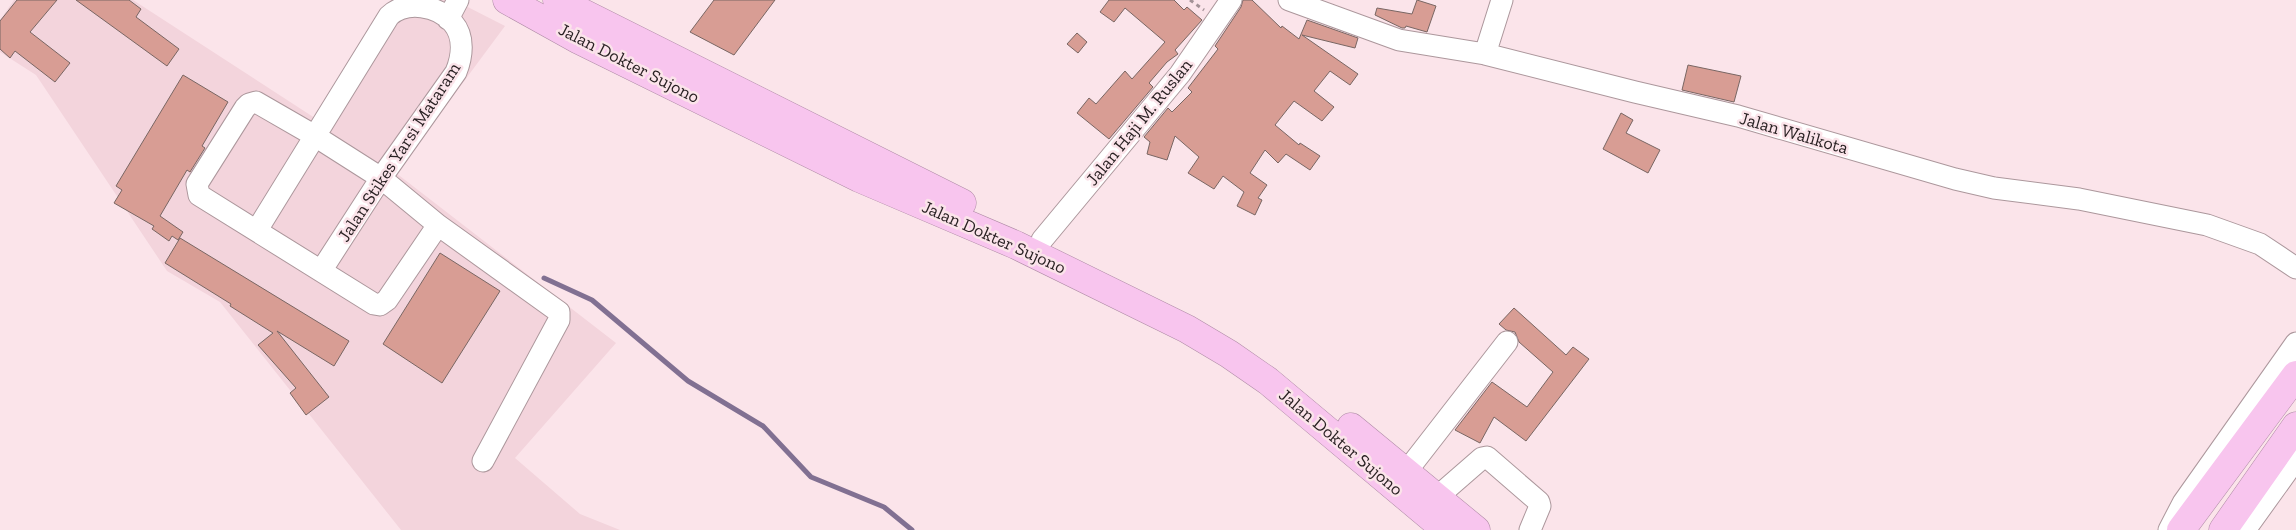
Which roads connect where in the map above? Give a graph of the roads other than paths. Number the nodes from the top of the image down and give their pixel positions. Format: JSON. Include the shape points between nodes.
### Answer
{"nodes":[{"id":1,"x":458,"y":0,"type":"edge"},
{"id":2,"x":507,"y":0,"type":"edge"},
{"id":3,"x":557,"y":0,"type":"edge"},
{"id":4,"x":1231,"y":0,"type":"edge"},
{"id":5,"x":1289,"y":0,"type":"edge"},
{"id":6,"x":1502,"y":0,"type":"edge"},
{"id":7,"x":431,"y":4,"type":"edge"},
{"id":8,"x":448,"y":19,"type":"junction"},
{"id":9,"x":1485,"y":54,"type":"junction"},
{"id":10,"x":321,"y":125,"type":"junction"},
{"id":11,"x":389,"y":168,"type":"junction"},
{"id":12,"x":438,"y":225,"type":"junction"},
{"id":13,"x":257,"y":230,"type":"junction"},
{"id":14,"x":1042,"y":240,"type":"junction"},
{"id":15,"x":2296,"y":268,"type":"edge"},
{"id":16,"x":321,"y":271,"type":"junction"},
{"id":17,"x":1507,"y":342,"type":"dead end"},
{"id":18,"x":2296,"y":343,"type":"edge"},
{"id":19,"x":1273,"y":374,"type":"junction"},
{"id":20,"x":2296,"y":374,"type":"edge"},
{"id":21,"x":2296,"y":426,"type":"edge"},
{"id":22,"x":2296,"y":459,"type":"edge"},
{"id":23,"x":483,"y":461,"type":"dead end"},
{"id":24,"x":1406,"y":472,"type":"junction"},
{"id":25,"x":1436,"y":498,"type":"junction"},
{"id":26,"x":1446,"y":530,"type":"edge"},
{"id":27,"x":1476,"y":530,"type":"edge"},
{"id":28,"x":1530,"y":530,"type":"edge"},
{"id":29,"x":2169,"y":530,"type":"edge"},
{"id":30,"x":2181,"y":530,"type":"edge"},
{"id":31,"x":2223,"y":530,"type":"edge"},
{"id":32,"x":2245,"y":530,"type":"edge"}],
"edges":[{"from":1,"to":8,"type":"street"},
{"from":2,"to":19,"type":"highway","name":"Jalan Dokter Sujono","via":[[580,40],[859,178],[1016,245]]},
{"from":3,"to":14,"type":"highway"},
{"from":4,"to":14,"type":"street","name":"Jalan Haji M. Ruslan","via":[[1180,74]]},
{"from":5,"to":9,"type":"street","name":"Jalan Walikota","via":[[1399,40]]},
{"from":6,"to":9,"type":"street"},
{"from":7,"to":8,"type":"street"},
{"from":7,"to":10,"type":"street","via":[[407,6],[389,16]]},
{"from":8,"to":11,"type":"street","name":"Jalan Stikes Yarsi Mataram","via":[[460,38],[460,64]]},
{"from":9,"to":15,"type":"street","name":"Jalan Walikota","via":[[1777,126],[1889,162],[1955,179],[2207,225],[2260,244]]},
{"from":10,"to":11,"type":"street"},
{"from":10,"to":13,"type":"street"},
{"from":10,"to":13,"type":"street","via":[[256,102],[250,104],[197,184],[201,198]]},
{"from":11,"to":12,"type":"street"},
{"from":11,"to":16,"type":"street","name":"Jalan Stikes Yarsi Mataram"},
{"from":12,"to":16,"type":"street","via":[[387,300],[380,305]]},
{"from":12,"to":23,"type":"street","via":[[559,312],[559,320]]},
{"from":13,"to":16,"type":"street"},
{"from":14,"to":19,"type":"highway","via":[[1159,298]]},
{"from":17,"to":24,"type":"street"},
{"from":18,"to":29,"type":"street","via":[[2183,503]]},
{"from":19,"to":24,"type":"highway"},
{"from":19,"to":26,"type":"highway","name":"Jalan Dokter Sujono"},
{"from":20,"to":30,"type":"highway"},
{"from":21,"to":31,"type":"highway"},
{"from":22,"to":32,"type":"street"},
{"from":24,"to":25,"type":"highway"},
{"from":25,"to":27,"type":"highway"},
{"from":25,"to":28,"type":"street","via":[[1487,457],[1539,502]]}]}
